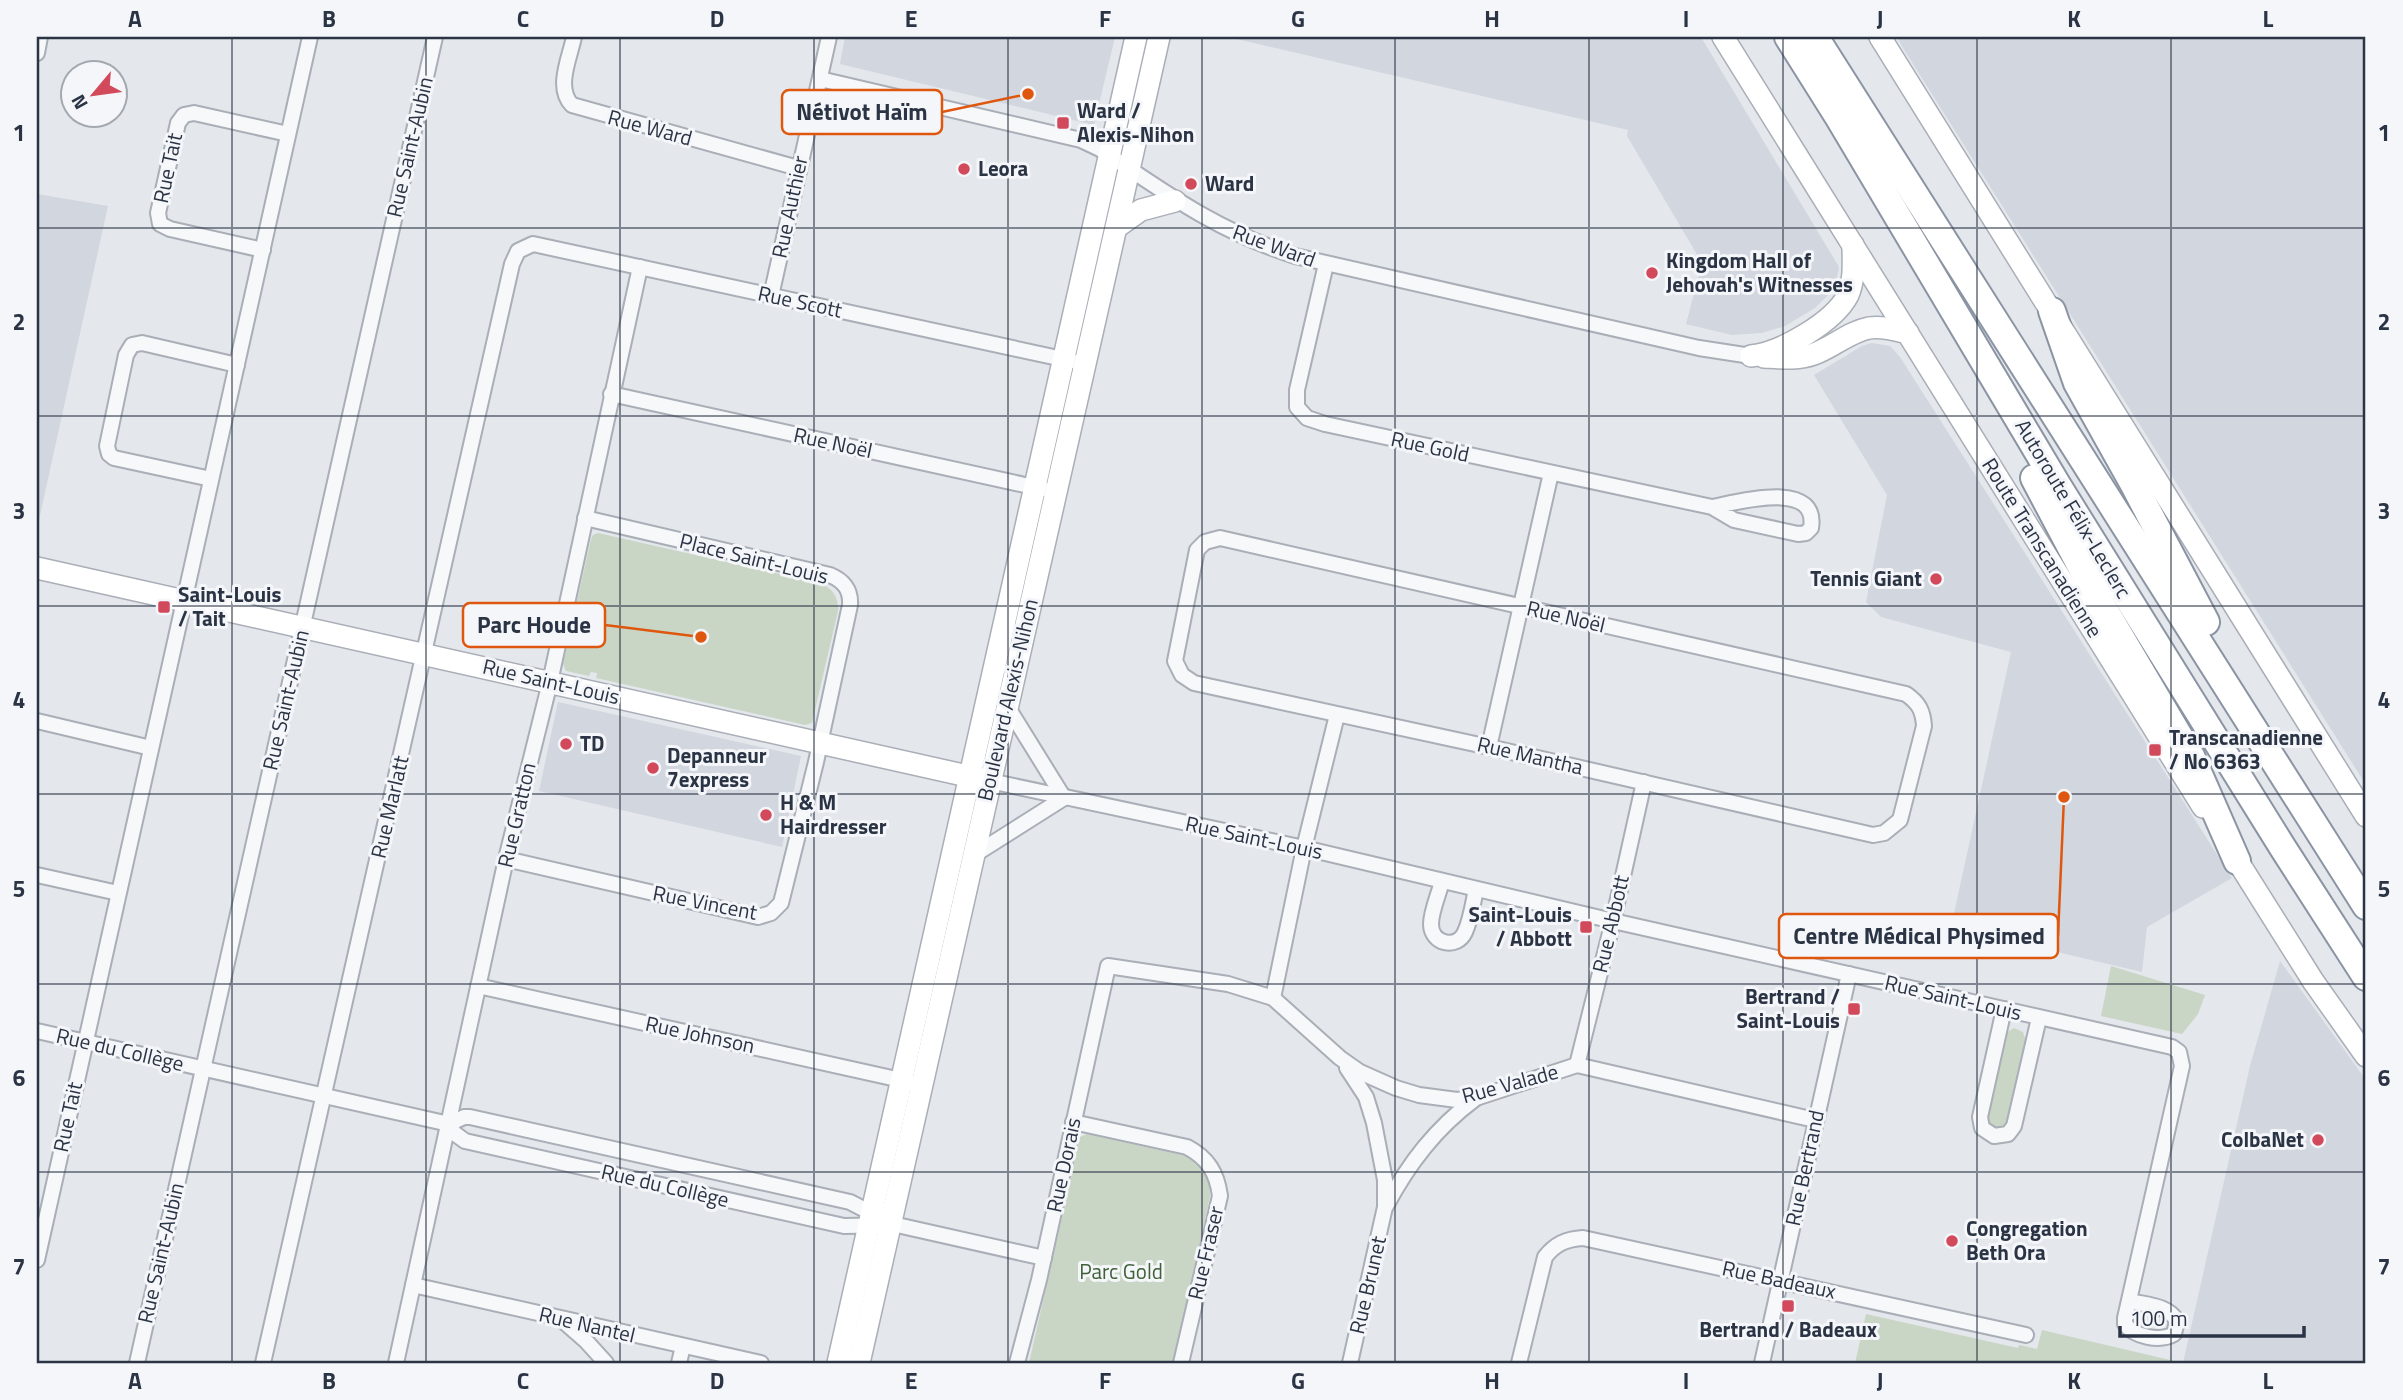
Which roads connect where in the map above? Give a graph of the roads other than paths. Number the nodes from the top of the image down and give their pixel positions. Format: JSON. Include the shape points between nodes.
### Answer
{"nodes":[{"id":1,"x":40,"y":37,"type":"edge"},
{"id":2,"x":310,"y":37,"type":"edge"},
{"id":3,"x":435,"y":37,"type":"edge"},
{"id":4,"x":574,"y":37,"type":"edge"},
{"id":5,"x":829,"y":37,"type":"edge"},
{"id":6,"x":1136,"y":37,"type":"edge"},
{"id":7,"x":1159,"y":37,"type":"edge"},
{"id":8,"x":1723,"y":37,"type":"edge"},
{"id":9,"x":1788,"y":37,"type":"edge"},
{"id":10,"x":1815,"y":37,"type":"edge"},
{"id":11,"x":1880,"y":37,"type":"edge"},
{"id":12,"x":37,"y":53,"type":"edge"},
{"id":13,"x":1828,"y":78,"type":"junction"},
{"id":14,"x":820,"y":79,"type":"junction"},
{"id":15,"x":288,"y":134,"type":"junction"},
{"id":16,"x":1110,"y":156,"type":"junction"},
{"id":17,"x":798,"y":168,"type":"junction"},
{"id":18,"x":1129,"y":170,"type":"junction"},
{"id":19,"x":1175,"y":201,"type":"junction"},
{"id":20,"x":1117,"y":227,"type":"junction"},
{"id":21,"x":1853,"y":245,"type":"junction"},
{"id":22,"x":263,"y":250,"type":"junction"},
{"id":23,"x":518,"y":251,"type":"joint"},
{"id":24,"x":1326,"y":264,"type":"junction"},
{"id":25,"x":640,"y":267,"type":"junction"},
{"id":26,"x":771,"y":296,"type":"junction"},
{"id":27,"x":2052,"y":311,"type":"junction"},
{"id":28,"x":1962,"y":324,"type":"junction"},
{"id":29,"x":1908,"y":333,"type":"junction"},
{"id":30,"x":1751,"y":356,"type":"junction"},
{"id":31,"x":1074,"y":362,"type":"junction"},
{"id":32,"x":237,"y":365,"type":"junction"},
{"id":33,"x":611,"y":394,"type":"junction"},
{"id":34,"x":1551,"y":473,"type":"junction"},
{"id":35,"x":211,"y":480,"type":"junction"},
{"id":36,"x":1045,"y":490,"type":"junction"},
{"id":37,"x":1712,"y":507,"type":"junction"},
{"id":38,"x":585,"y":518,"type":"junction"},
{"id":39,"x":37,"y":568,"type":"edge"},
{"id":40,"x":184,"y":600,"type":"junction"},
{"id":41,"x":1521,"y":607,"type":"junction"},
{"id":42,"x":302,"y":626,"type":"junction"},
{"id":43,"x":424,"y":653,"type":"junction"},
{"id":44,"x":1175,"y":661,"type":"joint"},
{"id":45,"x":550,"y":682,"type":"junction"},
{"id":46,"x":1007,"y":706,"type":"junction"},
{"id":47,"x":1336,"y":715,"type":"junction"},
{"id":48,"x":37,"y":721,"type":"edge"},
{"id":49,"x":821,"y":743,"type":"junction"},
{"id":50,"x":1489,"y":747,"type":"junction"},
{"id":51,"x":151,"y":748,"type":"junction"},
{"id":52,"x":980,"y":779,"type":"junction"},
{"id":53,"x":1644,"y":782,"type":"junction"},
{"id":54,"x":2297,"y":796,"type":"junction"},
{"id":55,"x":1064,"y":798,"type":"junction"},
{"id":56,"x":2366,"y":816,"type":"edge"},
{"id":57,"x":1893,"y":827,"type":"joint"},
{"id":58,"x":1304,"y":848,"type":"junction"},
{"id":59,"x":974,"y":855,"type":"junction"},
{"id":60,"x":506,"y":859,"type":"junction"},
{"id":61,"x":2237,"y":861,"type":"junction"},
{"id":62,"x":37,"y":875,"type":"edge"},
{"id":63,"x":1442,"y":881,"type":"junction"},
{"id":64,"x":1476,"y":889,"type":"junction"},
{"id":65,"x":118,"y":893,"type":"junction"},
{"id":66,"x":2366,"y":906,"type":"edge"},
{"id":67,"x":1613,"y":921,"type":"junction"},
{"id":68,"x":1108,"y":966,"type":"joint"},
{"id":69,"x":1849,"y":974,"type":"junction"},
{"id":70,"x":2366,"y":977,"type":"edge"},
{"id":71,"x":478,"y":986,"type":"junction"},
{"id":72,"x":1273,"y":998,"type":"junction"},
{"id":73,"x":2004,"y":1009,"type":"junction"},
{"id":74,"x":2039,"y":1018,"type":"junction"},
{"id":75,"x":37,"y":1031,"type":"edge"},
{"id":76,"x":84,"y":1042,"type":"junction"},
{"id":77,"x":2366,"y":1056,"type":"edge"},
{"id":78,"x":1340,"y":1058,"type":"junction"},
{"id":79,"x":1577,"y":1065,"type":"junction"},
{"id":80,"x":203,"y":1069,"type":"junction"},
{"id":81,"x":911,"y":1083,"type":"junction"},
{"id":82,"x":324,"y":1097,"type":"junction"},
{"id":83,"x":1479,"y":1097,"type":"junction"},
{"id":84,"x":1815,"y":1120,"type":"junction"},
{"id":85,"x":1073,"y":1122,"type":"junction"},
{"id":86,"x":449,"y":1124,"type":"junction"},
{"id":87,"x":1385,"y":1207,"type":"junction"},
{"id":88,"x":877,"y":1221,"type":"junction"},
{"id":89,"x":1044,"y":1258,"type":"junction"},
{"id":90,"x":37,"y":1260,"type":"edge"},
{"id":91,"x":1780,"y":1281,"type":"junction"},
{"id":92,"x":413,"y":1285,"type":"junction"},
{"id":93,"x":2130,"y":1301,"type":"dead end"},
{"id":94,"x":560,"y":1319,"type":"junction"},
{"id":95,"x":2026,"y":1335,"type":"dead end"},
{"id":96,"x":683,"y":1346,"type":"junction"},
{"id":97,"x":137,"y":1363,"type":"edge"},
{"id":98,"x":263,"y":1363,"type":"edge"},
{"id":99,"x":397,"y":1363,"type":"edge"},
{"id":100,"x":606,"y":1363,"type":"edge"},
{"id":101,"x":679,"y":1363,"type":"edge"},
{"id":102,"x":761,"y":1363,"type":"edge"},
{"id":103,"x":838,"y":1363,"type":"edge"},
{"id":104,"x":859,"y":1363,"type":"edge"},
{"id":105,"x":1017,"y":1363,"type":"edge"},
{"id":106,"x":1181,"y":1363,"type":"edge"},
{"id":107,"x":1350,"y":1363,"type":"edge"},
{"id":108,"x":1519,"y":1363,"type":"edge"},
{"id":109,"x":1762,"y":1363,"type":"edge"}],
"edges":[{"from":1,"to":12,"type":"street"},
{"from":2,"to":15,"type":"street","name":"Rue Tait"},
{"from":3,"to":42,"type":"street","name":"Rue Saint-Aubin"},
{"from":4,"to":17,"type":"street","name":"Rue Ward","via":[[564,83],[566,100],[572,105]]},
{"from":5,"to":14,"type":"street","name":"Rue Authier"},
{"from":6,"to":16,"type":"street","name":"Boulevard Alexis-Nihon"},
{"from":7,"to":18,"type":"street","name":"Boulevard Alexis-Nihon"},
{"from":8,"to":21,"type":"street","name":"Route Transcanadienne"},
{"from":9,"to":13,"type":"highway","name":"Autoroute Félix-Leclerc"},
{"from":10,"to":13,"type":"highway","name":"Autoroute Félix-Leclerc"},
{"from":11,"to":27,"type":"street"},
{"from":13,"to":28,"type":"highway","name":"Autoroute Félix-Leclerc"},
{"from":13,"to":54,"type":"highway","name":"Autoroute Félix-Leclerc"},
{"from":14,"to":16,"type":"street","name":"Rue Ward","via":[[1066,135]]},
{"from":14,"to":17,"type":"street","name":"Rue Authier"},
{"from":15,"to":22,"type":"street","name":"Rue Tait"},
{"from":15,"to":22,"type":"street","name":"Rue Tait","via":[[184,114],[178,123],[158,213],[160,224],[170,229]]},
{"from":16,"to":18,"type":"street","name":"Rue Ward"},
{"from":16,"to":31,"type":"street","name":"Boulevard Alexis-Nihon"},
{"from":17,"to":26,"type":"street","name":"Rue Authier"},
{"from":18,"to":19,"type":"street","name":"Rue Ward"},
{"from":18,"to":20,"type":"street","name":"Boulevard Alexis-Nihon"},
{"from":19,"to":20,"type":"street","via":[[1141,210]]},
{"from":19,"to":24,"type":"street","name":"Rue Ward","via":[[1271,248]]},
{"from":20,"to":31,"type":"street","name":"Boulevard Alexis-Nihon"},
{"from":21,"to":29,"type":"street","name":"Route Transcanadienne"},
{"from":21,"to":30,"type":"street","via":[[1850,288],[1836,311],[1793,342]]},
{"from":22,"to":32,"type":"street","name":"Rue Tait"},
{"from":23,"to":25,"type":"street","name":"Rue Scott","via":[[533,244]]},
{"from":23,"to":43,"type":"street","name":"Rue Marlatt"},
{"from":24,"to":30,"type":"street","name":"Rue Ward"},
{"from":24,"to":34,"type":"street","name":"Rue Gold","via":[[1297,390],[1300,413],[1325,424]]},
{"from":25,"to":26,"type":"street","name":"Rue Scott"},
{"from":25,"to":33,"type":"street","name":"Rue Gratton"},
{"from":26,"to":31,"type":"street","name":"Rue Scott"},
{"from":27,"to":54,"type":"highway","via":[[2077,383]]},
{"from":27,"to":56,"type":"street"},
{"from":28,"to":61,"type":"highway","via":[[1997,410],[2097,597],[2191,756]]},
{"from":28,"to":70,"type":"highway","name":"Autoroute Félix-Leclerc","via":[[2118,584]]},
{"from":29,"to":30,"type":"street","via":[[1870,328],[1805,356]]},
{"from":29,"to":61,"type":"street","name":"Route Transcanadienne"},
{"from":31,"to":36,"type":"street","name":"Boulevard Alexis-Nihon"},
{"from":32,"to":35,"type":"street","name":"Rue Tait"},
{"from":32,"to":35,"type":"street","via":[[142,343],[132,345],[127,355],[109,454]]},
{"from":33,"to":36,"type":"street","name":"Rue Noël"},
{"from":33,"to":38,"type":"street","name":"Rue Gratton"},
{"from":34,"to":37,"type":"street","name":"Rue Gold"},
{"from":34,"to":41,"type":"street"},
{"from":35,"to":40,"type":"street","name":"Rue Tait"},
{"from":36,"to":46,"type":"street","name":"Boulevard Alexis-Nihon"},
{"from":36,"to":52,"type":"street","name":"Boulevard Alexis-Nihon"},
{"from":37,"to":37,"type":"street","name":"Rue Gold","via":[[1734,520],[1798,534],[1811,528],[1810,508],[1795,500],[1769,497]]},
{"from":38,"to":45,"type":"street","name":"Rue Gratton"},
{"from":38,"to":49,"type":"street","name":"Place Saint-Louis","via":[[841,581],[850,595],[850,605]]},
{"from":39,"to":40,"type":"street","name":"Rue Saint-Louis"},
{"from":40,"to":42,"type":"street","name":"Rue Saint-Louis"},
{"from":40,"to":51,"type":"street","name":"Rue Tait"},
{"from":41,"to":44,"type":"street","name":"Rue Noël","via":[[1220,538],[1197,550]]},
{"from":41,"to":50,"type":"street"},
{"from":41,"to":57,"type":"street","name":"Rue Noël","via":[[1906,694],[1917,702],[1924,726],[1900,820]]},
{"from":42,"to":43,"type":"street","name":"Rue Saint-Louis"},
{"from":42,"to":80,"type":"street","name":"Rue Saint-Aubin"},
{"from":43,"to":45,"type":"street","name":"Rue Saint-Louis"},
{"from":43,"to":82,"type":"street","name":"Rue Marlatt"},
{"from":44,"to":47,"type":"street","name":"Rue Mantha","via":[[1182,675],[1194,683]]},
{"from":45,"to":49,"type":"street","name":"Rue Saint-Louis"},
{"from":45,"to":60,"type":"street","name":"Rue Gratton"},
{"from":46,"to":52,"type":"street","name":"Boulevard Alexis-Nihon"},
{"from":46,"to":55,"type":"street"},
{"from":47,"to":50,"type":"street","name":"Rue Mantha"},
{"from":47,"to":58,"type":"street"},
{"from":48,"to":51,"type":"street"},
{"from":49,"to":52,"type":"street","name":"Rue Saint-Louis"},
{"from":49,"to":60,"type":"street","name":"Rue Vincent","via":[[781,903],[771,913],[758,917]]},
{"from":50,"to":53,"type":"street","name":"Rue Mantha"},
{"from":51,"to":65,"type":"street","name":"Rue Tait"},
{"from":52,"to":55,"type":"street","name":"Rue Saint-Louis"},
{"from":52,"to":59,"type":"street","name":"Boulevard Alexis-Nihon"},
{"from":52,"to":81,"type":"street","name":"Boulevard Alexis-Nihon"},
{"from":53,"to":57,"type":"street","name":"Rue Mantha","via":[[1873,835]]},
{"from":53,"to":67,"type":"street","name":"Rue Abbott"},
{"from":54,"to":66,"type":"highway","name":"Autoroute Félix-Leclerc"},
{"from":55,"to":58,"type":"street","name":"Rue Saint-Louis"},
{"from":55,"to":59,"type":"street"},
{"from":58,"to":63,"type":"street","name":"Rue Saint-Louis"},
{"from":58,"to":72,"type":"street"},
{"from":59,"to":81,"type":"street","name":"Boulevard Alexis-Nihon"},
{"from":60,"to":71,"type":"street","name":"Rue Gratton"},
{"from":61,"to":77,"type":"street","name":"Route Transcanadienne"},
{"from":62,"to":65,"type":"street"},
{"from":63,"to":64,"type":"street","name":"Rue Saint-Louis"},
{"from":63,"to":64,"type":"street","via":[[1431,924],[1438,940],[1448,943],[1465,933]]},
{"from":64,"to":67,"type":"street","name":"Rue Saint-Louis"},
{"from":65,"to":76,"type":"street","name":"Rue Tait"},
{"from":67,"to":69,"type":"street","name":"Rue Saint-Louis"},
{"from":67,"to":79,"type":"street","name":"Rue Abbott"},
{"from":68,"to":72,"type":"street","name":"Rue Valade","via":[[1228,984]]},
{"from":68,"to":85,"type":"street","name":"Rue Dorais"},
{"from":69,"to":73,"type":"street","name":"Rue Saint-Louis"},
{"from":69,"to":84,"type":"street","name":"Rue Bertrand"},
{"from":71,"to":81,"type":"street","name":"Rue Johnson"},
{"from":71,"to":86,"type":"street","name":"Rue Gratton"},
{"from":72,"to":78,"type":"street","name":"Rue Valade"},
{"from":73,"to":74,"type":"street","name":"Rue Saint-Louis"},
{"from":73,"to":74,"type":"street","via":[[1980,1117],[1982,1128],[1994,1136],[2008,1134],[2014,1126]]},
{"from":74,"to":93,"type":"street","name":"Rue Saint-Louis","via":[[2172,1047],[2182,1059]]},
{"from":75,"to":76,"type":"street","name":"Rue du Collège"},
{"from":76,"to":80,"type":"street","name":"Rue du Collège"},
{"from":76,"to":90,"type":"street","name":"Rue Tait"},
{"from":78,"to":83,"type":"street","name":"Rue Valade","via":[[1373,1079],[1419,1095],[1457,1100]]},
{"from":78,"to":87,"type":"street","name":"Rue Brunet","via":[[1366,1097],[1374,1122]]},
{"from":79,"to":83,"type":"street","name":"Rue Valade"},
{"from":79,"to":84,"type":"street","name":"Rue Valade"},
{"from":80,"to":82,"type":"street","name":"Rue du Collège"},
{"from":80,"to":97,"type":"street","name":"Rue Saint-Aubin"},
{"from":81,"to":88,"type":"street","name":"Boulevard Alexis-Nihon"},
{"from":82,"to":86,"type":"street","name":"Rue du Collège"},
{"from":82,"to":98,"type":"street","name":"Rue Marlatt"},
{"from":83,"to":87,"type":"street","name":"Rue Brunet","via":[[1427,1142]]},
{"from":84,"to":91,"type":"street","name":"Rue Bertrand"},
{"from":85,"to":89,"type":"street","name":"Rue Dorais"},
{"from":85,"to":106,"type":"street","name":"Rue Fraser","via":[[1187,1147],[1201,1154],[1218,1181],[1220,1196]]},
{"from":86,"to":88,"type":"street","name":"Rue du Collège","via":[[470,1117],[850,1202]]},
{"from":86,"to":88,"type":"street","name":"Rue du Collège","via":[[465,1141],[844,1226]]},
{"from":86,"to":92,"type":"street","name":"Rue Gratton"},
{"from":87,"to":107,"type":"street","name":"Rue Brunet"},
{"from":88,"to":89,"type":"street","name":"Rue du Collège"},
{"from":88,"to":103,"type":"street","name":"Boulevard Alexis-Nihon"},
{"from":88,"to":104,"type":"street","name":"Boulevard Alexis-Nihon"},
{"from":89,"to":105,"type":"street","name":"Rue Dorais"},
{"from":91,"to":95,"type":"street","name":"Rue Badeaux"},
{"from":91,"to":108,"type":"street","name":"Rue Badeaux","via":[[1583,1238],[1564,1241],[1541,1265]]},
{"from":91,"to":109,"type":"street","name":"Rue Bertrand"},
{"from":92,"to":94,"type":"street","name":"Rue Nantel"},
{"from":92,"to":99,"type":"street","name":"Rue Gratton"},
{"from":94,"to":96,"type":"street","name":"Rue Nantel"},
{"from":94,"to":100,"type":"street"},
{"from":96,"to":101,"type":"street"},
{"from":96,"to":102,"type":"street","name":"Rue Nantel"}]}
